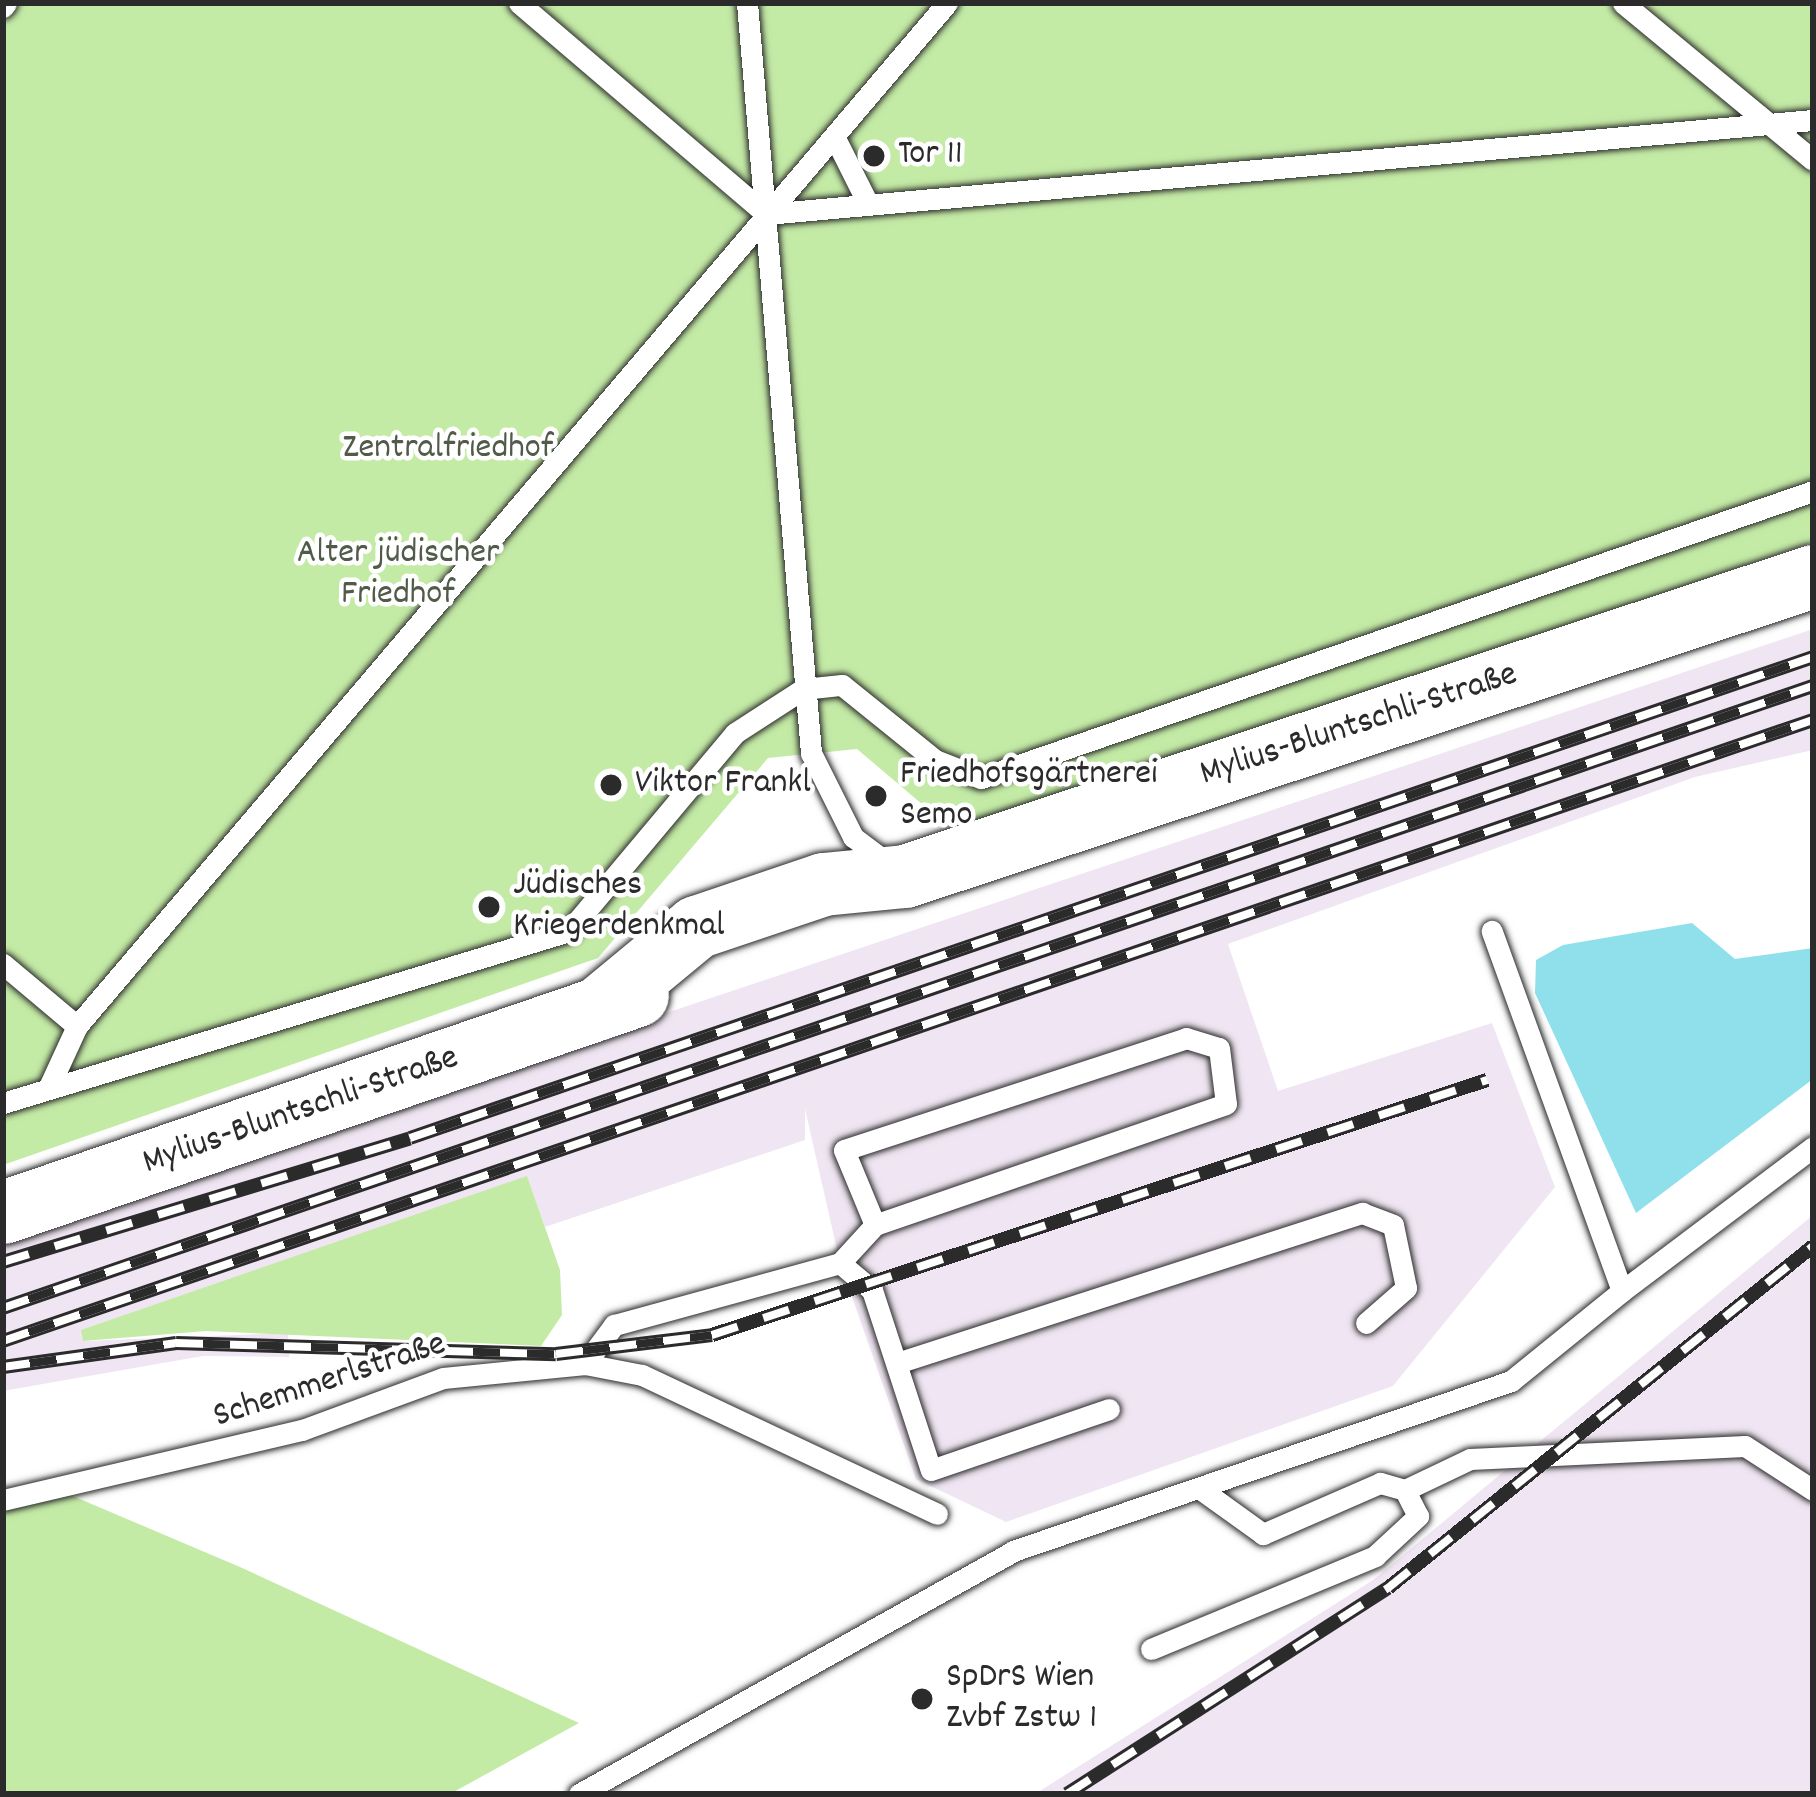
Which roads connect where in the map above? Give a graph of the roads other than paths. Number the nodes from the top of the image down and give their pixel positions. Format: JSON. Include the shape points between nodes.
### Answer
{"nodes":[{"id":1,"x":519,"y":3,"type":"edge"},
{"id":2,"x":747,"y":3,"type":"edge"},
{"id":3,"x":947,"y":3,"type":"edge"},
{"id":4,"x":1623,"y":3,"type":"edge"},
{"id":5,"x":1813,"y":119,"type":"edge"},
{"id":6,"x":1768,"y":124,"type":"junction"},
{"id":7,"x":835,"y":137,"type":"junction"},
{"id":8,"x":1813,"y":160,"type":"edge"},
{"id":9,"x":868,"y":204,"type":"junction"},
{"id":10,"x":766,"y":214,"type":"junction"},
{"id":11,"x":1813,"y":491,"type":"edge"},
{"id":12,"x":1813,"y":576,"type":"edge"},
{"id":13,"x":803,"y":689,"type":"junction"},
{"id":14,"x":905,"y":876,"type":"junction"},
{"id":15,"x":1492,"y":931,"type":"dead end"},
{"id":16,"x":3,"y":964,"type":"edge"},
{"id":17,"x":77,"y":1026,"type":"junction"},
{"id":18,"x":48,"y":1089,"type":"junction"},
{"id":19,"x":3,"y":1103,"type":"edge"},
{"id":20,"x":1813,"y":1147,"type":"edge"},
{"id":21,"x":3,"y":1212,"type":"edge"},
{"id":22,"x":875,"y":1225,"type":"junction"},
{"id":23,"x":840,"y":1263,"type":"junction"},
{"id":24,"x":1622,"y":1291,"type":"junction"},
{"id":25,"x":1366,"y":1323,"type":"dead end"},
{"id":26,"x":897,"y":1363,"type":"junction"},
{"id":27,"x":585,"y":1364,"type":"junction"},
{"id":28,"x":1109,"y":1409,"type":"dead end"},
{"id":29,"x":1199,"y":1488,"type":"junction"},
{"id":30,"x":1405,"y":1490,"type":"junction"},
{"id":31,"x":1813,"y":1490,"type":"edge"},
{"id":32,"x":3,"y":1500,"type":"edge"},
{"id":33,"x":937,"y":1514,"type":"dead end"},
{"id":34,"x":1151,"y":1649,"type":"dead end"},
{"id":35,"x":579,"y":1794,"type":"edge"}],
"edges":[{"from":1,"to":10,"type":"lane"},
{"from":2,"to":10,"type":"lane"},
{"from":3,"to":7,"type":"lane"},
{"from":4,"to":6,"type":"lane"},
{"from":5,"to":6,"type":"lane"},
{"from":6,"to":8,"type":"lane"},
{"from":6,"to":9,"type":"lane"},
{"from":7,"to":9,"type":"lane"},
{"from":7,"to":10,"type":"lane"},
{"from":9,"to":10,"type":"lane"},
{"from":10,"to":13,"type":"lane"},
{"from":10,"to":17,"type":"lane"},
{"from":11,"to":13,"type":"lane","via":[[981,778],[935,760],[842,686]]},
{"from":12,"to":14,"type":"street","name":"Mylius-Bluntschli-Straße"},
{"from":13,"to":14,"type":"lane","via":[[811,754],[853,837]]},
{"from":13,"to":18,"type":"lane","via":[[735,733],[569,931]]},
{"from":14,"to":21,"type":"street","name":"Mylius-Bluntschli-Straße","via":[[823,884],[696,927],[597,1010]]},
{"from":15,"to":24,"type":"lane"},
{"from":16,"to":17,"type":"lane"},
{"from":17,"to":18,"type":"lane"},
{"from":18,"to":19,"type":"lane"},
{"from":20,"to":24,"type":"lane"},
{"from":22,"to":22,"type":"lane","via":[[1226,1104],[1219,1048],[1186,1038],[844,1150]]},
{"from":22,"to":23,"type":"lane"},
{"from":23,"to":26,"type":"lane","via":[[872,1290]]},
{"from":23,"to":27,"type":"lane","via":[[614,1324]]},
{"from":24,"to":29,"type":"lane","via":[[1511,1381]]},
{"from":25,"to":26,"type":"lane","via":[[1406,1288],[1393,1225],[1362,1214]]},
{"from":26,"to":28,"type":"lane","via":[[931,1470]]},
{"from":27,"to":32,"type":"lane","name":"Schemmerlstraße","via":[[443,1378],[302,1430]]},
{"from":27,"to":33,"type":"lane","name":"Schemmerlstraße","via":[[642,1375]]},
{"from":29,"to":30,"type":"lane","via":[[1262,1534],[1380,1483]]},
{"from":29,"to":35,"type":"lane","via":[[1013,1551]]},
{"from":30,"to":31,"type":"lane","via":[[1470,1459],[1745,1446]]},
{"from":30,"to":34,"type":"lane","via":[[1418,1516],[1375,1556]]}]}
